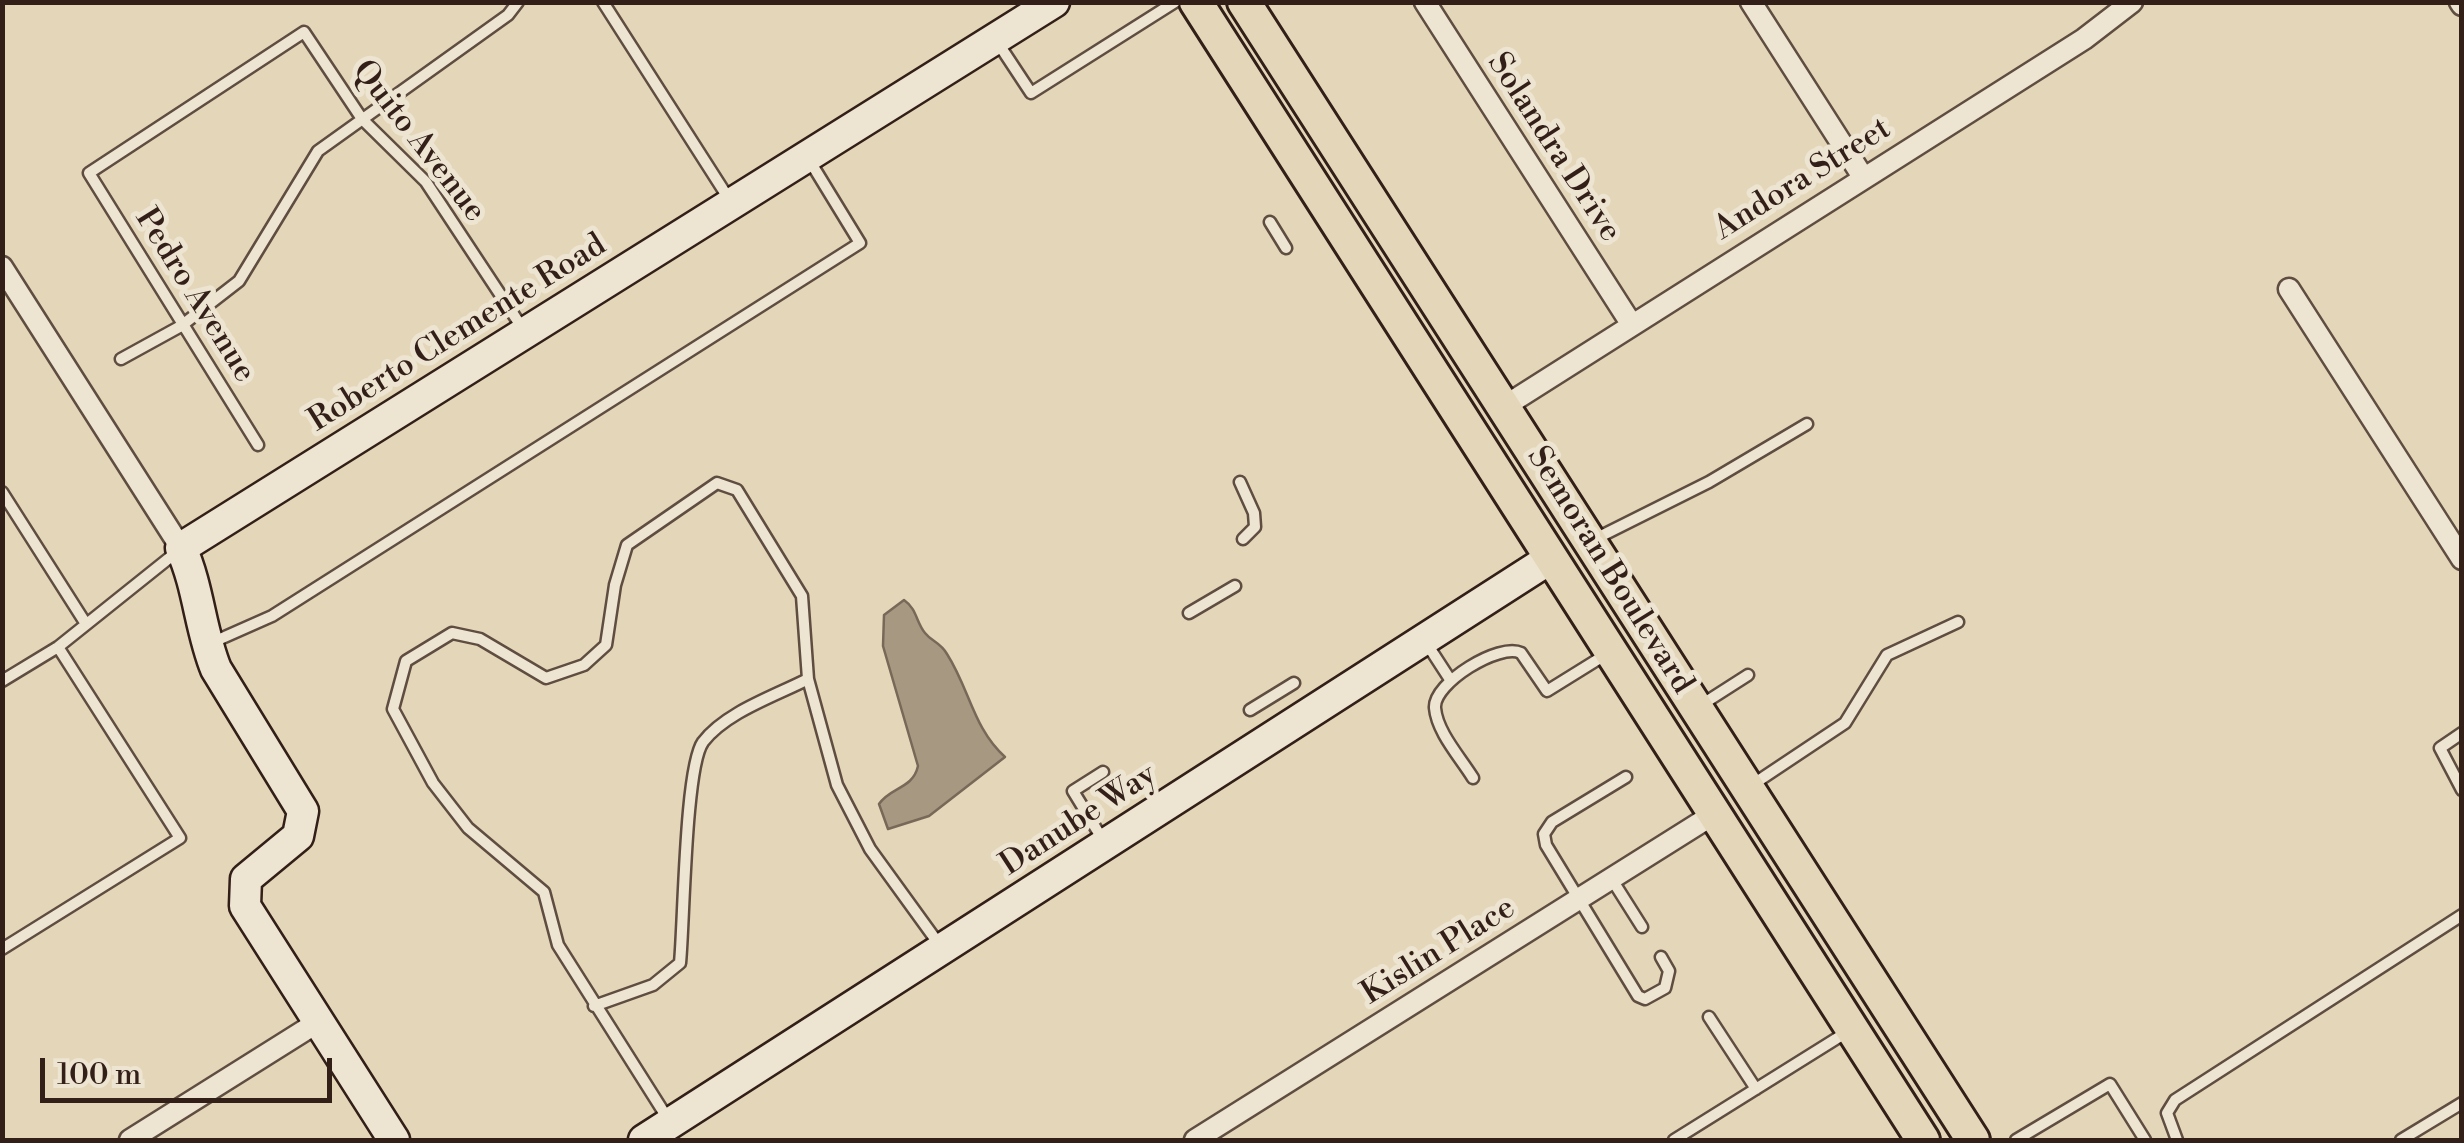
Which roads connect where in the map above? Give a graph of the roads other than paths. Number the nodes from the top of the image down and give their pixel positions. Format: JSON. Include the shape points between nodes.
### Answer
{"nodes":[{"id":1,"x":518,"y":2,"type":"edge"},
{"id":2,"x":603,"y":2,"type":"edge"},
{"id":3,"x":1054,"y":2,"type":"edge"},
{"id":4,"x":1175,"y":2,"type":"edge"},
{"id":5,"x":1196,"y":2,"type":"edge"},
{"id":6,"x":1244,"y":2,"type":"edge"},
{"id":7,"x":1424,"y":2,"type":"edge"},
{"id":8,"x":1750,"y":2,"type":"edge"},
{"id":9,"x":2132,"y":2,"type":"edge"},
{"id":10,"x":996,"y":39,"type":"junction"},
{"id":11,"x":362,"y":119,"type":"junction"},
{"id":12,"x":807,"y":157,"type":"junction"},
{"id":13,"x":88,"y":173,"type":"joint"},
{"id":14,"x":1863,"y":176,"type":"junction"},
{"id":15,"x":732,"y":204,"type":"junction"},
{"id":16,"x":1270,"y":222,"type":"dead end"},
{"id":17,"x":1286,"y":248,"type":"dead end"},
{"id":18,"x":2,"y":266,"type":"edge"},
{"id":19,"x":2289,"y":289,"type":"dead end"},
{"id":20,"x":1632,"y":325,"type":"junction"},
{"id":21,"x":181,"y":326,"type":"junction"},
{"id":22,"x":526,"y":334,"type":"junction"},
{"id":23,"x":121,"y":358,"type":"dead end"},
{"id":24,"x":1504,"y":406,"type":"junction"},
{"id":25,"x":1808,"y":424,"type":"dead end"},
{"id":26,"x":258,"y":444,"type":"dead end"},
{"id":27,"x":1240,"y":482,"type":"dead end"},
{"id":28,"x":2,"y":492,"type":"edge"},
{"id":29,"x":1520,"y":510,"type":"junction"},
{"id":30,"x":1243,"y":539,"type":"dead end"},
{"id":31,"x":1590,"y":541,"type":"junction"},
{"id":32,"x":182,"y":548,"type":"junction"},
{"id":33,"x":1551,"y":558,"type":"junction"},
{"id":34,"x":2462,"y":560,"type":"edge"},
{"id":35,"x":1234,"y":586,"type":"dead end"},
{"id":36,"x":1622,"y":592,"type":"junction"},
{"id":37,"x":1189,"y":613,"type":"dead end"},
{"id":38,"x":1958,"y":622,"type":"dead end"},
{"id":39,"x":86,"y":624,"type":"junction"},
{"id":40,"x":1424,"y":640,"type":"junction"},
{"id":41,"x":206,"y":645,"type":"junction"},
{"id":42,"x":58,"y":647,"type":"junction"},
{"id":43,"x":1610,"y":652,"type":"junction"},
{"id":44,"x":1748,"y":675,"type":"dead end"},
{"id":45,"x":808,"y":679,"type":"junction"},
{"id":46,"x":2,"y":681,"type":"edge"},
{"id":47,"x":1451,"y":681,"type":"junction"},
{"id":48,"x":1294,"y":683,"type":"dead end"},
{"id":49,"x":1696,"y":708,"type":"junction"},
{"id":50,"x":1250,"y":710,"type":"dead end"},
{"id":51,"x":2462,"y":734,"type":"edge"},
{"id":52,"x":1104,"y":772,"type":"dead end"},
{"id":53,"x":1626,"y":777,"type":"dead end"},
{"id":54,"x":1473,"y":778,"type":"dead end"},
{"id":55,"x":1747,"y":788,"type":"junction"},
{"id":56,"x":2462,"y":790,"type":"edge"},
{"id":57,"x":1714,"y":814,"type":"junction"},
{"id":58,"x":1106,"y":846,"type":"junction"},
{"id":59,"x":1611,"y":878,"type":"junction"},
{"id":60,"x":1580,"y":898,"type":"junction"},
{"id":61,"x":2462,"y":915,"type":"edge"},
{"id":62,"x":1642,"y":927,"type":"dead end"},
{"id":63,"x":2,"y":949,"type":"edge"},
{"id":64,"x":944,"y":950,"type":"junction"},
{"id":65,"x":1660,"y":957,"type":"dead end"},
{"id":66,"x":594,"y":1006,"type":"junction"},
{"id":67,"x":1709,"y":1017,"type":"dead end"},
{"id":68,"x":318,"y":1022,"type":"junction"},
{"id":69,"x":1852,"y":1029,"type":"junction"},
{"id":70,"x":1756,"y":1089,"type":"junction"},
{"id":71,"x":2462,"y":1104,"type":"edge"},
{"id":72,"x":671,"y":1124,"type":"junction"},
{"id":73,"x":130,"y":1140,"type":"edge"},
{"id":74,"x":394,"y":1140,"type":"edge"},
{"id":75,"x":644,"y":1140,"type":"edge"},
{"id":76,"x":1196,"y":1140,"type":"edge"},
{"id":77,"x":1674,"y":1140,"type":"edge"},
{"id":78,"x":1923,"y":1140,"type":"edge"},
{"id":79,"x":1972,"y":1140,"type":"edge"},
{"id":80,"x":2016,"y":1140,"type":"edge"},
{"id":81,"x":2145,"y":1140,"type":"edge"},
{"id":82,"x":2177,"y":1140,"type":"edge"},
{"id":83,"x":2401,"y":1140,"type":"edge"}],
"edges":[{"from":1,"to":11,"type":"lane"},
{"from":2,"to":15,"type":"lane"},
{"from":3,"to":10,"type":"street","name":"Roberto Clemente Road"},
{"from":4,"to":10,"type":"lane","via":[[1030,94]]},
{"from":5,"to":29,"type":"main road","name":"Semoran Boulevard"},
{"from":6,"to":24,"type":"main road","name":"Semoran Boulevard"},
{"from":7,"to":20,"type":"street","name":"Solandra Drive"},
{"from":8,"to":14,"type":"street"},
{"from":9,"to":14,"type":"street","name":"Andora Street"},
{"from":10,"to":12,"type":"street","name":"Roberto Clemente Road"},
{"from":11,"to":13,"type":"lane","name":"Quito Avenue","via":[[304,32]]},
{"from":11,"to":21,"type":"lane","via":[[318,151],[239,280]]},
{"from":11,"to":22,"type":"lane","name":"Quito Avenue","via":[[426,182]]},
{"from":12,"to":15,"type":"street","name":"Roberto Clemente Road"},
{"from":12,"to":41,"type":"lane","via":[[860,243],[272,616]]},
{"from":13,"to":21,"type":"lane","name":"Pedro Avenue"},
{"from":14,"to":20,"type":"street","name":"Andora Street"},
{"from":15,"to":22,"type":"street","name":"Roberto Clemente Road"},
{"from":16,"to":17,"type":"lane"},
{"from":18,"to":32,"type":"street"},
{"from":19,"to":34,"type":"street"},
{"from":20,"to":24,"type":"street","name":"Andora Street"},
{"from":21,"to":23,"type":"lane"},
{"from":21,"to":26,"type":"lane","name":"Pedro Avenue"},
{"from":22,"to":32,"type":"street","name":"Roberto Clemente Road"},
{"from":24,"to":31,"type":"main road","name":"Semoran Boulevard"},
{"from":25,"to":31,"type":"lane"},
{"from":27,"to":30,"type":"lane","via":[[1255,527]]},
{"from":28,"to":39,"type":"lane"},
{"from":29,"to":31,"type":"main road","via":[[1550,536]]},
{"from":29,"to":33,"type":"main road","name":"Semoran Boulevard"},
{"from":31,"to":36,"type":"main road","name":"Semoran Boulevard"},
{"from":32,"to":39,"type":"lane"},
{"from":32,"to":41,"type":"street","via":[[202,606]]},
{"from":33,"to":36,"type":"main road","via":[[1596,570]]},
{"from":33,"to":40,"type":"street","name":"Danube Way"},
{"from":33,"to":43,"type":"main road","name":"Semoran Boulevard"},
{"from":35,"to":37,"type":"lane"},
{"from":36,"to":49,"type":"main road","name":"Semoran Boulevard"},
{"from":38,"to":55,"type":"lane","via":[[1887,655],[1845,723]]},
{"from":39,"to":42,"type":"lane"},
{"from":40,"to":47,"type":"lane"},
{"from":40,"to":58,"type":"street","name":"Danube Way"},
{"from":41,"to":68,"type":"street","via":[[303,811],[298,836],[252,871],[242,894]]},
{"from":42,"to":46,"type":"lane"},
{"from":42,"to":63,"type":"lane","via":[[180,838]]},
{"from":43,"to":47,"type":"lane","via":[[1546,691],[1514,649]]},
{"from":43,"to":57,"type":"main road","name":"Semoran Boulevard"},
{"from":44,"to":49,"type":"lane"},
{"from":45,"to":64,"type":"lane","via":[[837,785],[870,848]]},
{"from":45,"to":66,"type":"lane","via":[[722,725],[701,744],[680,964],[653,985]]},
{"from":45,"to":66,"type":"lane","via":[[802,596],[737,490],[717,484],[627,545],[606,645],[584,665],[546,678],[480,639],[452,633],[406,662],[394,709],[433,784],[468,828],[544,892],[558,945]]},
{"from":47,"to":54,"type":"lane","via":[[1434,703],[1438,722]]},
{"from":48,"to":50,"type":"lane"},
{"from":49,"to":55,"type":"main road","name":"Semoran Boulevard"},
{"from":51,"to":56,"type":"lane","via":[[2440,748]]},
{"from":52,"to":58,"type":"lane","via":[[1073,791]]},
{"from":53,"to":60,"type":"lane","via":[[1552,822],[1544,834]]},
{"from":55,"to":79,"type":"main road","name":"Semoran Boulevard"},
{"from":57,"to":59,"type":"street","name":"Kislin Place"},
{"from":57,"to":69,"type":"main road","name":"Semoran Boulevard"},
{"from":58,"to":64,"type":"street","name":"Danube Way"},
{"from":59,"to":60,"type":"street","name":"Kislin Place"},
{"from":59,"to":62,"type":"lane"},
{"from":60,"to":65,"type":"lane","via":[[1638,996],[1653,996],[1669,979]]},
{"from":60,"to":76,"type":"street","name":"Kislin Place"},
{"from":61,"to":82,"type":"lane","via":[[2175,1100],[2167,1112]]},
{"from":64,"to":72,"type":"street","name":"Danube Way"},
{"from":66,"to":72,"type":"lane"},
{"from":67,"to":70,"type":"lane"},
{"from":68,"to":73,"type":"street"},
{"from":68,"to":74,"type":"street"},
{"from":69,"to":70,"type":"lane"},
{"from":69,"to":78,"type":"main road","name":"Semoran Boulevard"},
{"from":70,"to":77,"type":"lane"},
{"from":71,"to":83,"type":"lane"},
{"from":72,"to":75,"type":"street","name":"Danube Way"},
{"from":80,"to":81,"type":"lane","via":[[2110,1084]]}]}
